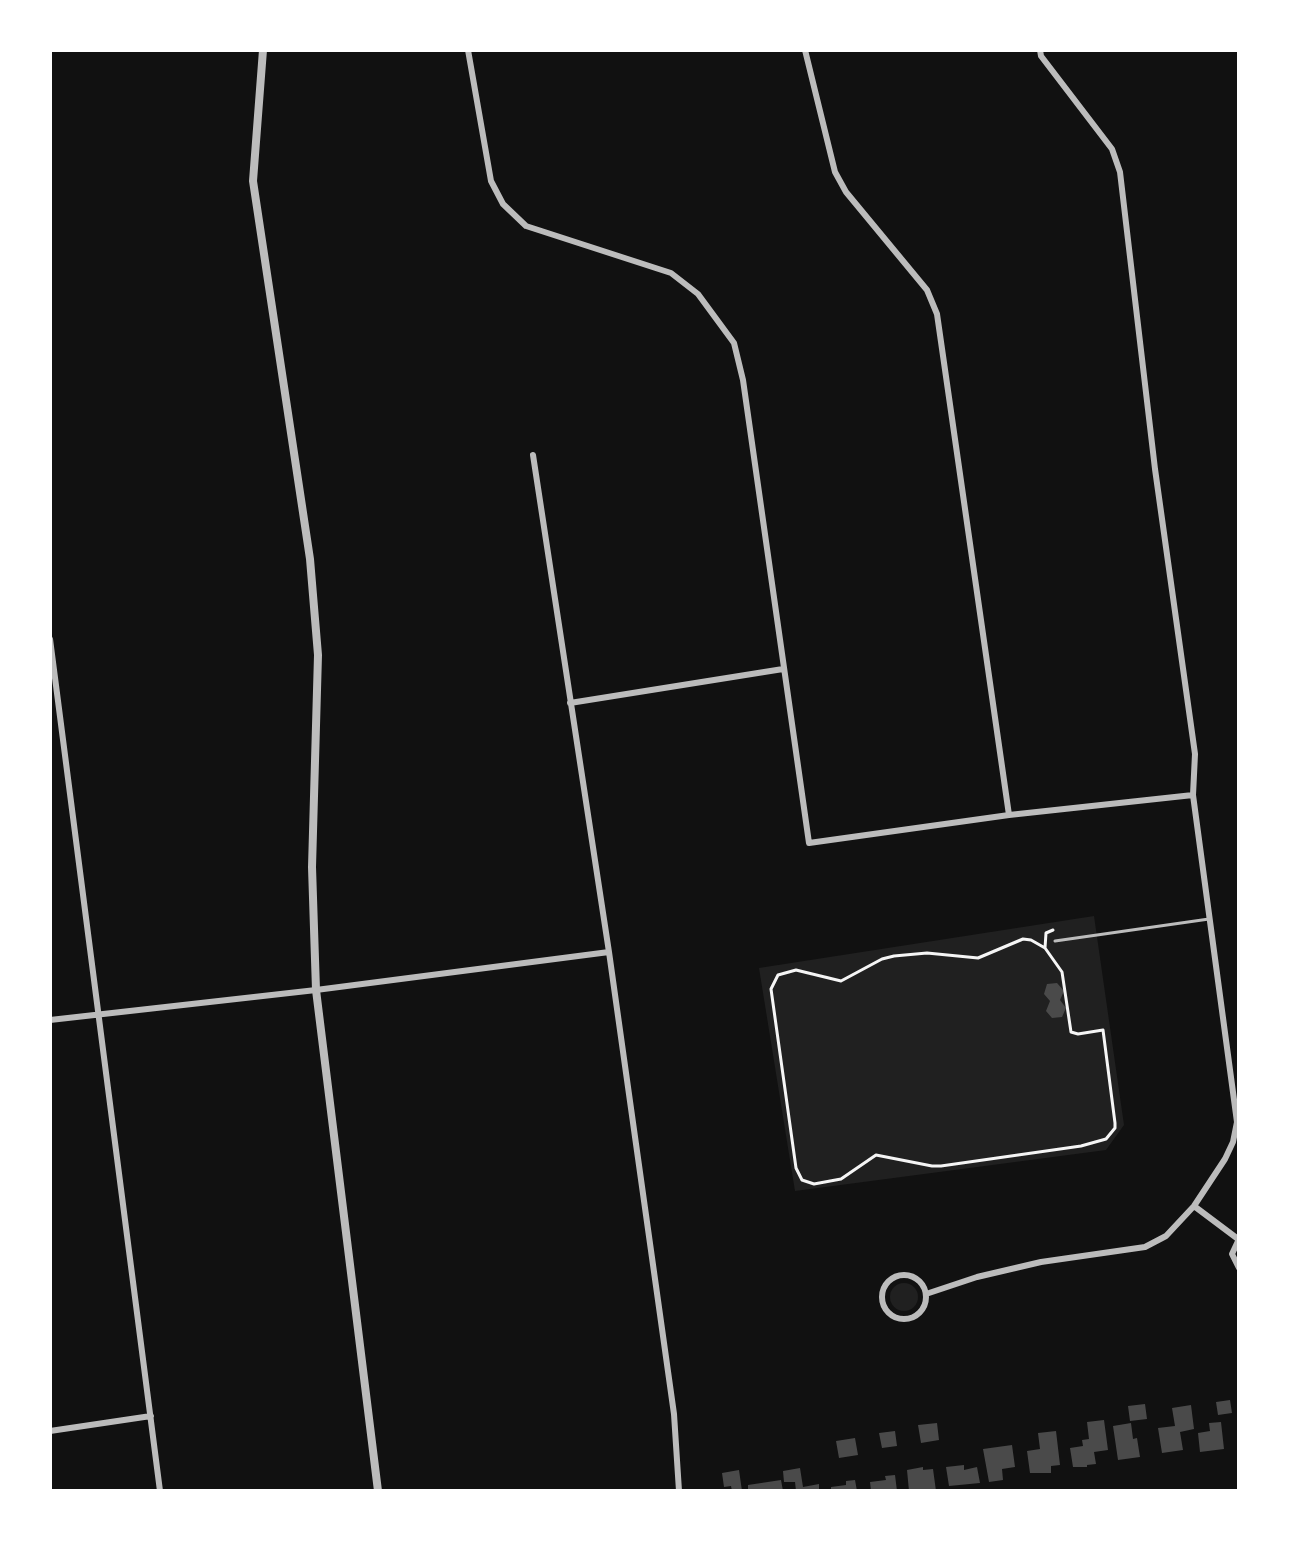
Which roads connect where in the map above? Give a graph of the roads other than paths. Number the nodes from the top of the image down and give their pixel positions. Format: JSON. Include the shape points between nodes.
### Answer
{"nodes":[{"id":1,"x":263,"y":50,"type":"edge"},
{"id":2,"x":468,"y":50,"type":"edge"},
{"id":3,"x":805,"y":50,"type":"edge"},
{"id":4,"x":1040,"y":50,"type":"edge"},
{"id":5,"x":533,"y":455,"type":"dead end"},
{"id":6,"x":50,"y":639,"type":"edge"},
{"id":7,"x":783,"y":669,"type":"junction"},
{"id":8,"x":570,"y":703,"type":"junction"},
{"id":9,"x":1193,"y":795,"type":"junction"},
{"id":10,"x":1009,"y":815,"type":"junction"},
{"id":11,"x":1210,"y":919,"type":"junction"},
{"id":12,"x":1055,"y":941,"type":"dead end"},
{"id":13,"x":609,"y":952,"type":"junction"},
{"id":14,"x":316,"y":990,"type":"junction"},
{"id":15,"x":98,"y":1014,"type":"junction"},
{"id":16,"x":50,"y":1020,"type":"edge"},
{"id":17,"x":1194,"y":1206,"type":"junction"},
{"id":18,"x":1238,"y":1239,"type":"edge"},
{"id":19,"x":1239,"y":1268,"type":"edge"},
{"id":20,"x":926,"y":1294,"type":"junction"},
{"id":21,"x":151,"y":1416,"type":"junction"},
{"id":22,"x":50,"y":1431,"type":"edge"},
{"id":23,"x":160,"y":1491,"type":"edge"},
{"id":24,"x":378,"y":1491,"type":"edge"},
{"id":25,"x":679,"y":1491,"type":"edge"}],
"edges":[{"from":1,"to":14,"type":"street","via":[[253,181],[310,559],[318,655],[312,867]]},
{"from":2,"to":7,"type":"street","via":[[491,181],[503,204],[526,226],[671,273],[698,294],[734,343]]},
{"from":3,"to":10,"type":"street","via":[[835,172],[927,290],[937,314]]},
{"from":4,"to":9,"type":"street","via":[[1112,149],[1120,172],[1195,754]]},
{"from":5,"to":8,"type":"street"},
{"from":6,"to":15,"type":"street"},
{"from":7,"to":8,"type":"street"},
{"from":7,"to":10,"type":"street","via":[[809,843]]},
{"from":8,"to":13,"type":"street"},
{"from":9,"to":10,"type":"street"},
{"from":9,"to":11,"type":"street"},
{"from":11,"to":12,"type":"lane"},
{"from":11,"to":17,"type":"street","via":[[1237,1122],[1225,1159]]},
{"from":13,"to":14,"type":"street"},
{"from":13,"to":25,"type":"street","via":[[674,1414]]},
{"from":14,"to":15,"type":"street"},
{"from":14,"to":24,"type":"street"},
{"from":15,"to":16,"type":"street"},
{"from":15,"to":21,"type":"street"},
{"from":17,"to":18,"type":"street"},
{"from":17,"to":20,"type":"street","via":[[1166,1236],[1145,1247],[1041,1262]]},
{"from":18,"to":19,"type":"street","via":[[1232,1254]]},
{"from":20,"to":20,"type":"street","via":[[920,1312],[908,1318],[890,1313],[883,1302],[884,1288],[900,1275],[920,1281]]},
{"from":21,"to":22,"type":"street"},
{"from":21,"to":23,"type":"street"}]}
